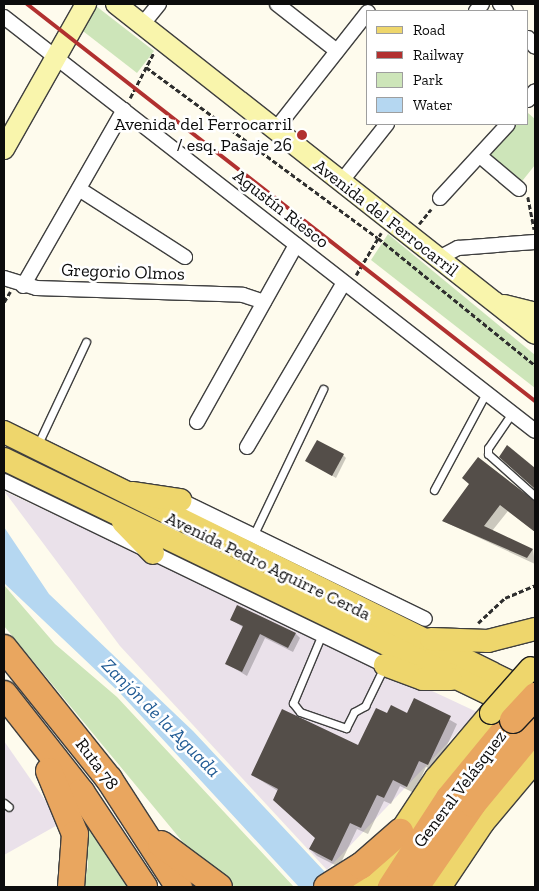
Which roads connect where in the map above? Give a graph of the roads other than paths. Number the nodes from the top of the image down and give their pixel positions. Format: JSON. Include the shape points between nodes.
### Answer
{"nodes":[{"id":1,"x":86,"y":4,"type":"edge"},
{"id":2,"x":116,"y":4,"type":"edge"},
{"id":3,"x":159,"y":4,"type":"edge"},
{"id":4,"x":277,"y":4,"type":"edge"},
{"id":5,"x":366,"y":15,"type":"edge"},
{"id":6,"x":4,"y":16,"type":"edge"},
{"id":7,"x":142,"y":25,"type":"junction"},
{"id":8,"x":337,"y":51,"type":"junction"},
{"id":9,"x":56,"y":57,"type":"junction"},
{"id":10,"x":124,"y":110,"type":"junction"},
{"id":11,"x":386,"y":125,"type":"edge"},
{"id":12,"x":507,"y":125,"type":"edge"},
{"id":13,"x":275,"y":130,"type":"junction"},
{"id":14,"x":4,"y":149,"type":"edge"},
{"id":15,"x":480,"y":156,"type":"junction"},
{"id":16,"x":341,"y":182,"type":"junction"},
{"id":17,"x":79,"y":189,"type":"junction"},
{"id":18,"x":519,"y":189,"type":"road end"},
{"id":19,"x":440,"y":198,"type":"road end"},
{"id":20,"x":535,"y":242,"type":"edge"},
{"id":21,"x":296,"y":244,"type":"junction"},
{"id":22,"x":185,"y":257,"type":"dead end"},
{"id":23,"x":438,"y":259,"type":"junction"},
{"id":24,"x":4,"y":278,"type":"edge"},
{"id":25,"x":344,"y":282,"type":"junction"},
{"id":26,"x":24,"y":286,"type":"junction"},
{"id":27,"x":493,"y":301,"type":"junction"},
{"id":28,"x":264,"y":302,"type":"junction"},
{"id":29,"x":535,"y":314,"type":"edge"},
{"id":30,"x":535,"y":334,"type":"edge"},
{"id":31,"x":86,"y":342,"type":"dead end"},
{"id":32,"x":323,"y":389,"type":"dead end"},
{"id":33,"x":486,"y":392,"type":"junction"},
{"id":34,"x":512,"y":413,"type":"junction"},
{"id":35,"x":197,"y":422,"type":"dead end"},
{"id":36,"x":4,"y":432,"type":"edge"},
{"id":37,"x":535,"y":432,"type":"edge"},
{"id":38,"x":248,"y":446,"type":"dead end"},
{"id":39,"x":35,"y":448,"type":"junction"},
{"id":40,"x":4,"y":459,"type":"edge"},
{"id":41,"x":4,"y":481,"type":"edge"},
{"id":42,"x":434,"y":490,"type":"dead end"},
{"id":43,"x":535,"y":496,"type":"edge"},
{"id":44,"x":180,"y":500,"type":"joint"},
{"id":45,"x":116,"y":502,"type":"junction"},
{"id":46,"x":248,"y":545,"type":"junction"},
{"id":47,"x":153,"y":553,"type":"junction"},
{"id":48,"x":420,"y":628,"type":"junction"},
{"id":49,"x":535,"y":629,"type":"edge"},
{"id":50,"x":322,"y":634,"type":"junction"},
{"id":51,"x":4,"y":648,"type":"edge"},
{"id":52,"x":385,"y":665,"type":"junction"},
{"id":53,"x":533,"y":666,"type":"edge"},
{"id":54,"x":457,"y":678,"type":"junction"},
{"id":55,"x":535,"y":695,"type":"edge"},
{"id":56,"x":6,"y":698,"type":"edge"},
{"id":57,"x":522,"y":722,"type":"edge"},
{"id":58,"x":535,"y":761,"type":"edge"},
{"id":59,"x":139,"y":821,"type":"junction"},
{"id":60,"x":400,"y":832,"type":"joint"},
{"id":61,"x":344,"y":884,"type":"edge"},
{"id":62,"x":71,"y":887,"type":"edge"},
{"id":63,"x":144,"y":887,"type":"edge"},
{"id":64,"x":179,"y":887,"type":"edge"},
{"id":65,"x":218,"y":887,"type":"edge"},
{"id":66,"x":391,"y":887,"type":"edge"},
{"id":67,"x":416,"y":887,"type":"edge"},
{"id":68,"x":440,"y":887,"type":"edge"}],
"edges":[{"from":1,"to":9,"type":"street"},
{"from":2,"to":7,"type":"street","name":"Avenida del Ferrocarril"},
{"from":3,"to":7,"type":"street"},
{"from":4,"to":8,"type":"street"},
{"from":5,"to":8,"type":"street"},
{"from":6,"to":9,"type":"street","name":"Agustín Riesco"},
{"from":7,"to":13,"type":"street","name":"Avenida del Ferrocarril"},
{"from":8,"to":13,"type":"street"},
{"from":9,"to":10,"type":"street","name":"Agustín Riesco"},
{"from":9,"to":14,"type":"street"},
{"from":10,"to":17,"type":"street"},
{"from":10,"to":21,"type":"street","name":"Agustín Riesco"},
{"from":11,"to":16,"type":"street"},
{"from":12,"to":15,"type":"street"},
{"from":13,"to":16,"type":"street","name":"Avenida del Ferrocarril"},
{"from":15,"to":18,"type":"street"},
{"from":15,"to":19,"type":"street","via":[[466,164]]},
{"from":16,"to":23,"type":"street","name":"Avenida del Ferrocarril"},
{"from":17,"to":22,"type":"street"},
{"from":17,"to":26,"type":"street"},
{"from":20,"to":23,"type":"street","via":[[458,248]]},
{"from":21,"to":25,"type":"street","name":"Agustín Riesco"},
{"from":21,"to":28,"type":"street"},
{"from":23,"to":27,"type":"street","name":"Avenida del Ferrocarril"},
{"from":24,"to":26,"type":"street","name":"Gregorio Olmos"},
{"from":25,"to":33,"type":"street","name":"Agustín Riesco"},
{"from":25,"to":38,"type":"street"},
{"from":26,"to":28,"type":"street","name":"Gregorio Olmos","via":[[243,295]]},
{"from":27,"to":29,"type":"street"},
{"from":27,"to":30,"type":"street","name":"Avenida del Ferrocarril"},
{"from":28,"to":35,"type":"street"},
{"from":31,"to":39,"type":"lane"},
{"from":32,"to":46,"type":"lane"},
{"from":33,"to":34,"type":"street","name":"Agustín Riesco"},
{"from":33,"to":42,"type":"lane"},
{"from":34,"to":37,"type":"street","name":"Agustín Riesco"},
{"from":34,"to":43,"type":"lane","via":[[488,448],[488,454]]},
{"from":36,"to":39,"type":"main road","name":"Avenida Pedro Aguirre Cerda"},
{"from":39,"to":45,"type":"main road","name":"Avenida Pedro Aguirre Cerda"},
{"from":40,"to":45,"type":"main road","name":"Avenida Pedro Aguirre Cerda"},
{"from":41,"to":47,"type":"street"},
{"from":44,"to":45,"type":"main road"},
{"from":44,"to":46,"type":"street","name":"Avenida Pedro Aguirre Cerda"},
{"from":45,"to":46,"type":"main road","name":"Avenida Pedro Aguirre Cerda"},
{"from":45,"to":47,"type":"main road"},
{"from":45,"to":54,"type":"main road","name":"Avenida Pedro Aguirre Cerda"},
{"from":46,"to":48,"type":"main road","name":"Avenida Pedro Aguirre Cerda"},
{"from":47,"to":50,"type":"street"},
{"from":48,"to":49,"type":"main road","via":[[488,641]]},
{"from":48,"to":55,"type":"main road","name":"Avenida Pedro Aguirre Cerda"},
{"from":50,"to":52,"type":"street"},
{"from":50,"to":52,"type":"lane","via":[[293,703],[300,712],[346,728],[354,712],[365,706]]},
{"from":51,"to":59,"type":"highway","name":"Ruta 78","via":[[89,750]]},
{"from":52,"to":54,"type":"main road","via":[[422,679]]},
{"from":53,"to":57,"type":"main road","bridge":true},
{"from":54,"to":57,"type":"main road","name":"Avenida Pedro Aguirre Cerda"},
{"from":55,"to":57,"type":"highway","name":"General Velásquez","bridge":true},
{"from":56,"to":62,"type":"highway","via":[[71,818],[76,862]]},
{"from":56,"to":63,"type":"highway","name":"Ruta 78","via":[[81,792]]},
{"from":57,"to":60,"type":"main road","via":[[453,755]]},
{"from":57,"to":66,"type":"highway","name":"General Velásquez","via":[[449,798]]},
{"from":57,"to":67,"type":"highway","name":"General Velásquez","via":[[473,804]]},
{"from":58,"to":68,"type":"main road","via":[[483,823]]},
{"from":59,"to":64,"type":"highway","name":"Ruta 78"},
{"from":59,"to":65,"type":"highway","via":[[190,869]]},
{"from":60,"to":61,"type":"highway"}]}
